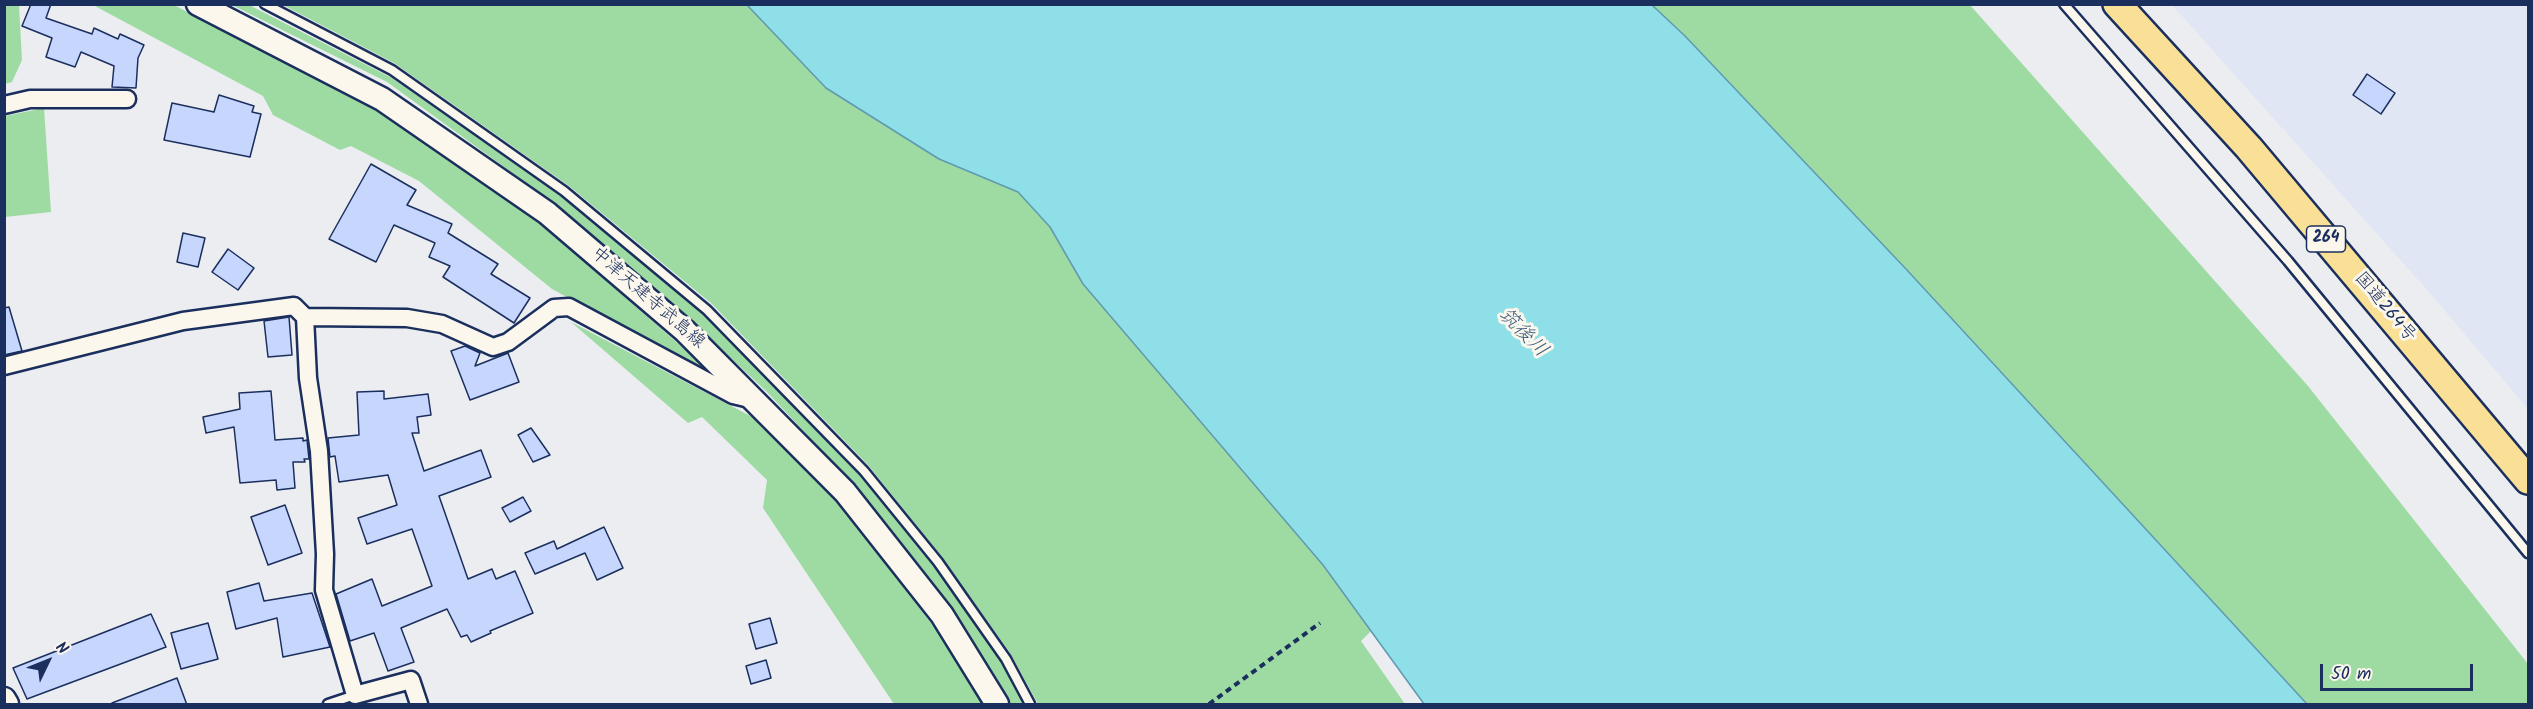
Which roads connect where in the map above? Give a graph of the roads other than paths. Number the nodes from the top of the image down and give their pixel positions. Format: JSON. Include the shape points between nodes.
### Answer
{"nodes":[{"id":1,"x":198,"y":4,"type":"edge"},
{"id":2,"x":265,"y":4,"type":"edge"},
{"id":3,"x":2064,"y":4,"type":"edge"},
{"id":4,"x":2117,"y":4,"type":"edge"},
{"id":5,"x":128,"y":99,"type":"dead end"},
{"id":6,"x":4,"y":105,"type":"edge"},
{"id":7,"x":305,"y":316,"type":"junction"},
{"id":8,"x":4,"y":366,"type":"edge"},
{"id":9,"x":757,"y":400,"type":"junction"},
{"id":10,"x":2529,"y":480,"type":"edge"},
{"id":11,"x":2529,"y":554,"type":"edge"},
{"id":12,"x":356,"y":695,"type":"junction"},
{"id":13,"x":4,"y":699,"type":"edge"},
{"id":14,"x":7,"y":705,"type":"edge"},
{"id":15,"x":328,"y":705,"type":"edge"},
{"id":16,"x":419,"y":705,"type":"edge"},
{"id":17,"x":997,"y":705,"type":"edge"},
{"id":18,"x":1030,"y":705,"type":"edge"}],
"edges":[{"from":1,"to":9,"type":"main road","name":"中津天建寺武島線","via":[[382,99],[547,213],[685,331]]},
{"from":2,"to":18,"type":"lane","via":[[392,70],[564,191],[707,310],[864,471],[909,525],[999,650]]},
{"from":3,"to":11,"type":"lane","via":[[2288,261]]},
{"from":4,"to":10,"type":"highway","name":"国道264号","number":"264","via":[[2249,148]]},
{"from":5,"to":6,"type":"street","via":[[30,99]]},
{"from":7,"to":8,"type":"street","via":[[294,306],[183,321]]},
{"from":7,"to":9,"type":"street","via":[[407,318],[442,324],[493,347],[508,342],[554,308],[569,307],[733,395]]},
{"from":7,"to":12,"type":"street","via":[[308,378],[319,451],[324,590]]},
{"from":9,"to":17,"type":"main road","name":"中津天建寺武島線","via":[[845,492],[887,545],[942,615]]},
{"from":12,"to":15,"type":"lane"},
{"from":12,"to":16,"type":"street","via":[[411,680]]},
{"from":13,"to":14,"type":"main road"}]}
